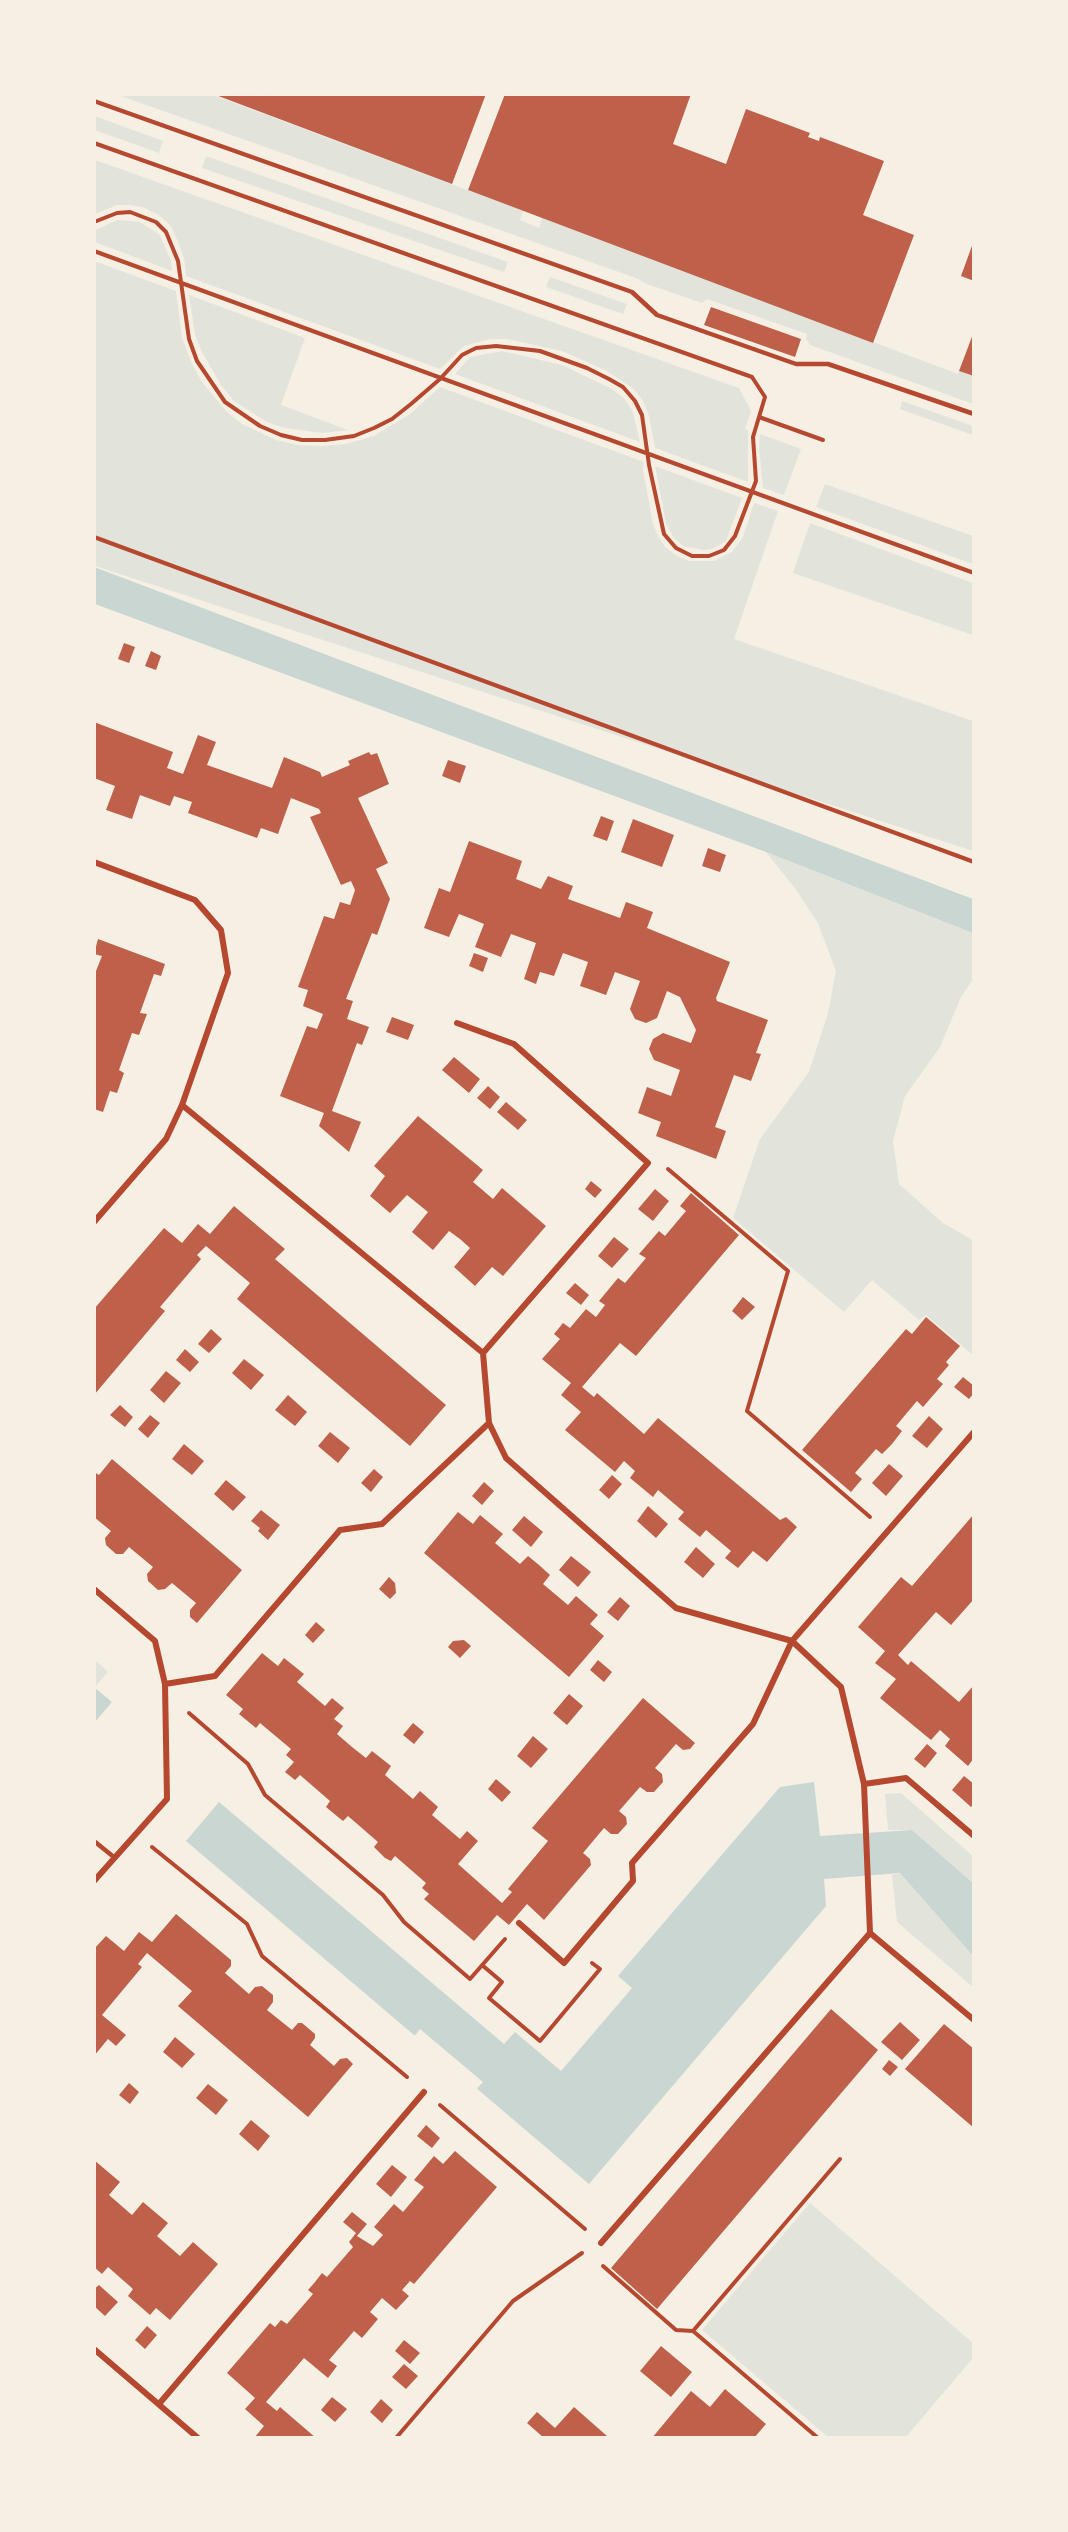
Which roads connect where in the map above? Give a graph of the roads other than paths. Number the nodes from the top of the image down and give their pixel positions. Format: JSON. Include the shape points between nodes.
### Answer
{"nodes":[{"id":1,"x":94,"y":101,"type":"edge"},
{"id":2,"x":974,"y":414,"type":"edge"},
{"id":3,"x":94,"y":862,"type":"edge"},
{"id":4,"x":457,"y":1023,"type":"dead end"},
{"id":5,"x":182,"y":1105,"type":"junction"},
{"id":6,"x":94,"y":1222,"type":"edge"},
{"id":7,"x":483,"y":1353,"type":"junction"},
{"id":8,"x":489,"y":1423,"type":"junction"},
{"id":9,"x":974,"y":1432,"type":"edge"},
{"id":10,"x":94,"y":1589,"type":"edge"},
{"id":11,"x":792,"y":1641,"type":"junction"},
{"id":12,"x":165,"y":1684,"type":"junction"},
{"id":13,"x":864,"y":1784,"type":"junction"},
{"id":14,"x":974,"y":1836,"type":"edge"},
{"id":15,"x":94,"y":1841,"type":"edge"},
{"id":16,"x":115,"y":1858,"type":"junction"},
{"id":17,"x":94,"y":1881,"type":"edge"},
{"id":18,"x":519,"y":1923,"type":"road end"},
{"id":19,"x":870,"y":1933,"type":"junction"},
{"id":20,"x":974,"y":2020,"type":"edge"},
{"id":21,"x":424,"y":2092,"type":"road end"},
{"id":22,"x":601,"y":2242,"type":"road end"},
{"id":23,"x":94,"y":2349,"type":"edge"},
{"id":24,"x":159,"y":2404,"type":"junction"},
{"id":25,"x":198,"y":2438,"type":"edge"}],
"edges":[{"from":1,"to":2,"type":"lane","via":[[632,292],[657,315],[796,364],[828,364]]},
{"from":3,"to":5,"type":"street","via":[[195,900],[221,930],[228,973]]},
{"from":4,"to":7,"type":"street","via":[[514,1044],[648,1163]]},
{"from":5,"to":6,"type":"street","via":[[166,1139]]},
{"from":5,"to":7,"type":"street"},
{"from":7,"to":8,"type":"street"},
{"from":8,"to":11,"type":"street","via":[[506,1458],[676,1608]]},
{"from":8,"to":12,"type":"street","via":[[382,1524],[340,1530],[215,1676]]},
{"from":9,"to":11,"type":"street"},
{"from":10,"to":12,"type":"street","via":[[155,1641]]},
{"from":11,"to":13,"type":"street","via":[[841,1687]]},
{"from":11,"to":18,"type":"street","via":[[753,1724],[632,1863],[633,1881],[564,1963]]},
{"from":12,"to":16,"type":"street","via":[[167,1799]]},
{"from":13,"to":14,"type":"street","via":[[906,1778]]},
{"from":13,"to":19,"type":"street"},
{"from":15,"to":16,"type":"lane"},
{"from":16,"to":17,"type":"street"},
{"from":19,"to":20,"type":"street"},
{"from":19,"to":22,"type":"street"},
{"from":21,"to":24,"type":"street"},
{"from":23,"to":24,"type":"street"},
{"from":24,"to":25,"type":"street"}]}
